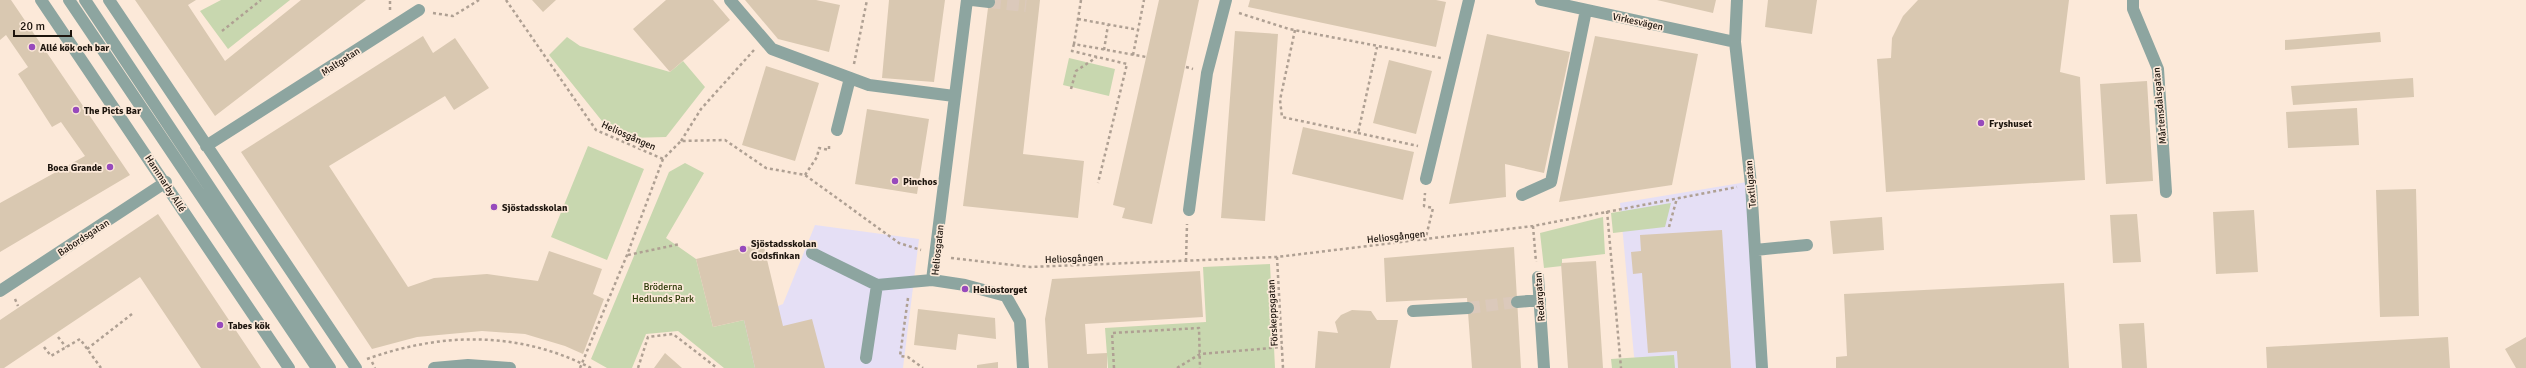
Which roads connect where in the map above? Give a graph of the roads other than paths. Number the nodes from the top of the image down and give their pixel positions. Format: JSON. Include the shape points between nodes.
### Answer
{"nodes":[{"id":1,"x":41,"y":0,"type":"edge"},
{"id":2,"x":69,"y":0,"type":"edge"},
{"id":3,"x":85,"y":0,"type":"edge"},
{"id":4,"x":109,"y":0,"type":"edge"},
{"id":5,"x":730,"y":0,"type":"edge"},
{"id":6,"x":967,"y":0,"type":"edge"},
{"id":7,"x":972,"y":0,"type":"edge"},
{"id":8,"x":1469,"y":0,"type":"edge"},
{"id":9,"x":1541,"y":0,"type":"edge"},
{"id":10,"x":1737,"y":0,"type":"edge"},
{"id":11,"x":2133,"y":0,"type":"edge"},
{"id":12,"x":989,"y":2,"type":"dead end"},
{"id":13,"x":1225,"y":5,"type":"edge"},
{"id":14,"x":419,"y":10,"type":"road end"},
{"id":15,"x":1586,"y":10,"type":"junction"},
{"id":16,"x":1735,"y":42,"type":"junction"},
{"id":17,"x":850,"y":78,"type":"junction"},
{"id":18,"x":954,"y":96,"type":"junction"},
{"id":19,"x":833,"y":135,"type":"road end"},
{"id":20,"x":206,"y":146,"type":"junction"},
{"id":21,"x":1426,"y":179,"type":"dead end"},
{"id":22,"x":166,"y":182,"type":"junction"},
{"id":23,"x":2166,"y":192,"type":"dead end"},
{"id":24,"x":1522,"y":195,"type":"dead end"},
{"id":25,"x":1189,"y":210,"type":"dead end"},
{"id":26,"x":1807,"y":246,"type":"dead end"},
{"id":27,"x":1755,"y":250,"type":"junction"},
{"id":28,"x":812,"y":254,"type":"dead end"},
{"id":29,"x":1538,"y":277,"type":"road end"},
{"id":30,"x":932,"y":280,"type":"junction"},
{"id":31,"x":877,"y":285,"type":"junction"},
{"id":32,"x":0,"y":291,"type":"edge"},
{"id":33,"x":1540,"y":300,"type":"junction"},
{"id":34,"x":1517,"y":302,"type":"tunnel mouth"},
{"id":35,"x":1468,"y":308,"type":"tunnel mouth"},
{"id":36,"x":1413,"y":311,"type":"dead end"},
{"id":37,"x":866,"y":358,"type":"dead end"},
{"id":38,"x":289,"y":368,"type":"edge"},
{"id":39,"x":317,"y":368,"type":"edge"},
{"id":40,"x":330,"y":368,"type":"edge"},
{"id":41,"x":356,"y":368,"type":"edge"},
{"id":42,"x":434,"y":368,"type":"edge"},
{"id":43,"x":510,"y":368,"type":"edge"},
{"id":44,"x":1023,"y":368,"type":"edge"},
{"id":45,"x":1544,"y":368,"type":"edge"},
{"id":46,"x":1762,"y":368,"type":"edge"}],
"edges":[{"from":1,"to":22,"type":"street","name":"Hammarby Allé"},
{"from":2,"to":39,"type":"street"},
{"from":3,"to":40,"type":"street"},
{"from":4,"to":20,"type":"street"},
{"from":5,"to":17,"type":"street","via":[[772,49]]},
{"from":6,"to":18,"type":"street","name":"Heliosgatan"},
{"from":7,"to":12,"type":"street"},
{"from":8,"to":21,"type":"street"},
{"from":9,"to":15,"type":"street","name":"Virkesvägen"},
{"from":10,"to":16,"type":"street","name":"Textilgatan"},
{"from":11,"to":23,"type":"street","name":"Mårtensdalsgatan","via":[[2133,9],[2158,68]]},
{"from":13,"to":25,"type":"street","via":[[1207,73]]},
{"from":14,"to":20,"type":"street","name":"Maltgatan"},
{"from":15,"to":16,"type":"street","name":"Virkesvägen"},
{"from":15,"to":24,"type":"street","via":[[1551,182]]},
{"from":16,"to":27,"type":"street","name":"Textilgatan","via":[[1751,184]]},
{"from":17,"to":18,"type":"street","via":[[869,85]]},
{"from":17,"to":19,"type":"street"},
{"from":18,"to":30,"type":"street","name":"Heliosgatan"},
{"from":20,"to":41,"type":"street"},
{"from":22,"to":32,"type":"street","name":"Babordsgatan"},
{"from":22,"to":38,"type":"street","name":"Hammarby Allé"},
{"from":26,"to":27,"type":"street"},
{"from":27,"to":46,"type":"street","name":"Textilgatan"},
{"from":28,"to":31,"type":"street"},
{"from":29,"to":33,"type":"street","name":"Redargatan"},
{"from":30,"to":31,"type":"street"},
{"from":30,"to":44,"type":"street","name":"Heliosgatan","via":[[965,285],[1006,296],[1020,321]]},
{"from":31,"to":37,"type":"street"},
{"from":33,"to":34,"type":"street"},
{"from":33,"to":45,"type":"street","name":"Redargatan"},
{"from":35,"to":36,"type":"street"},
{"from":42,"to":43,"type":"street","via":[[468,365]]}]}
